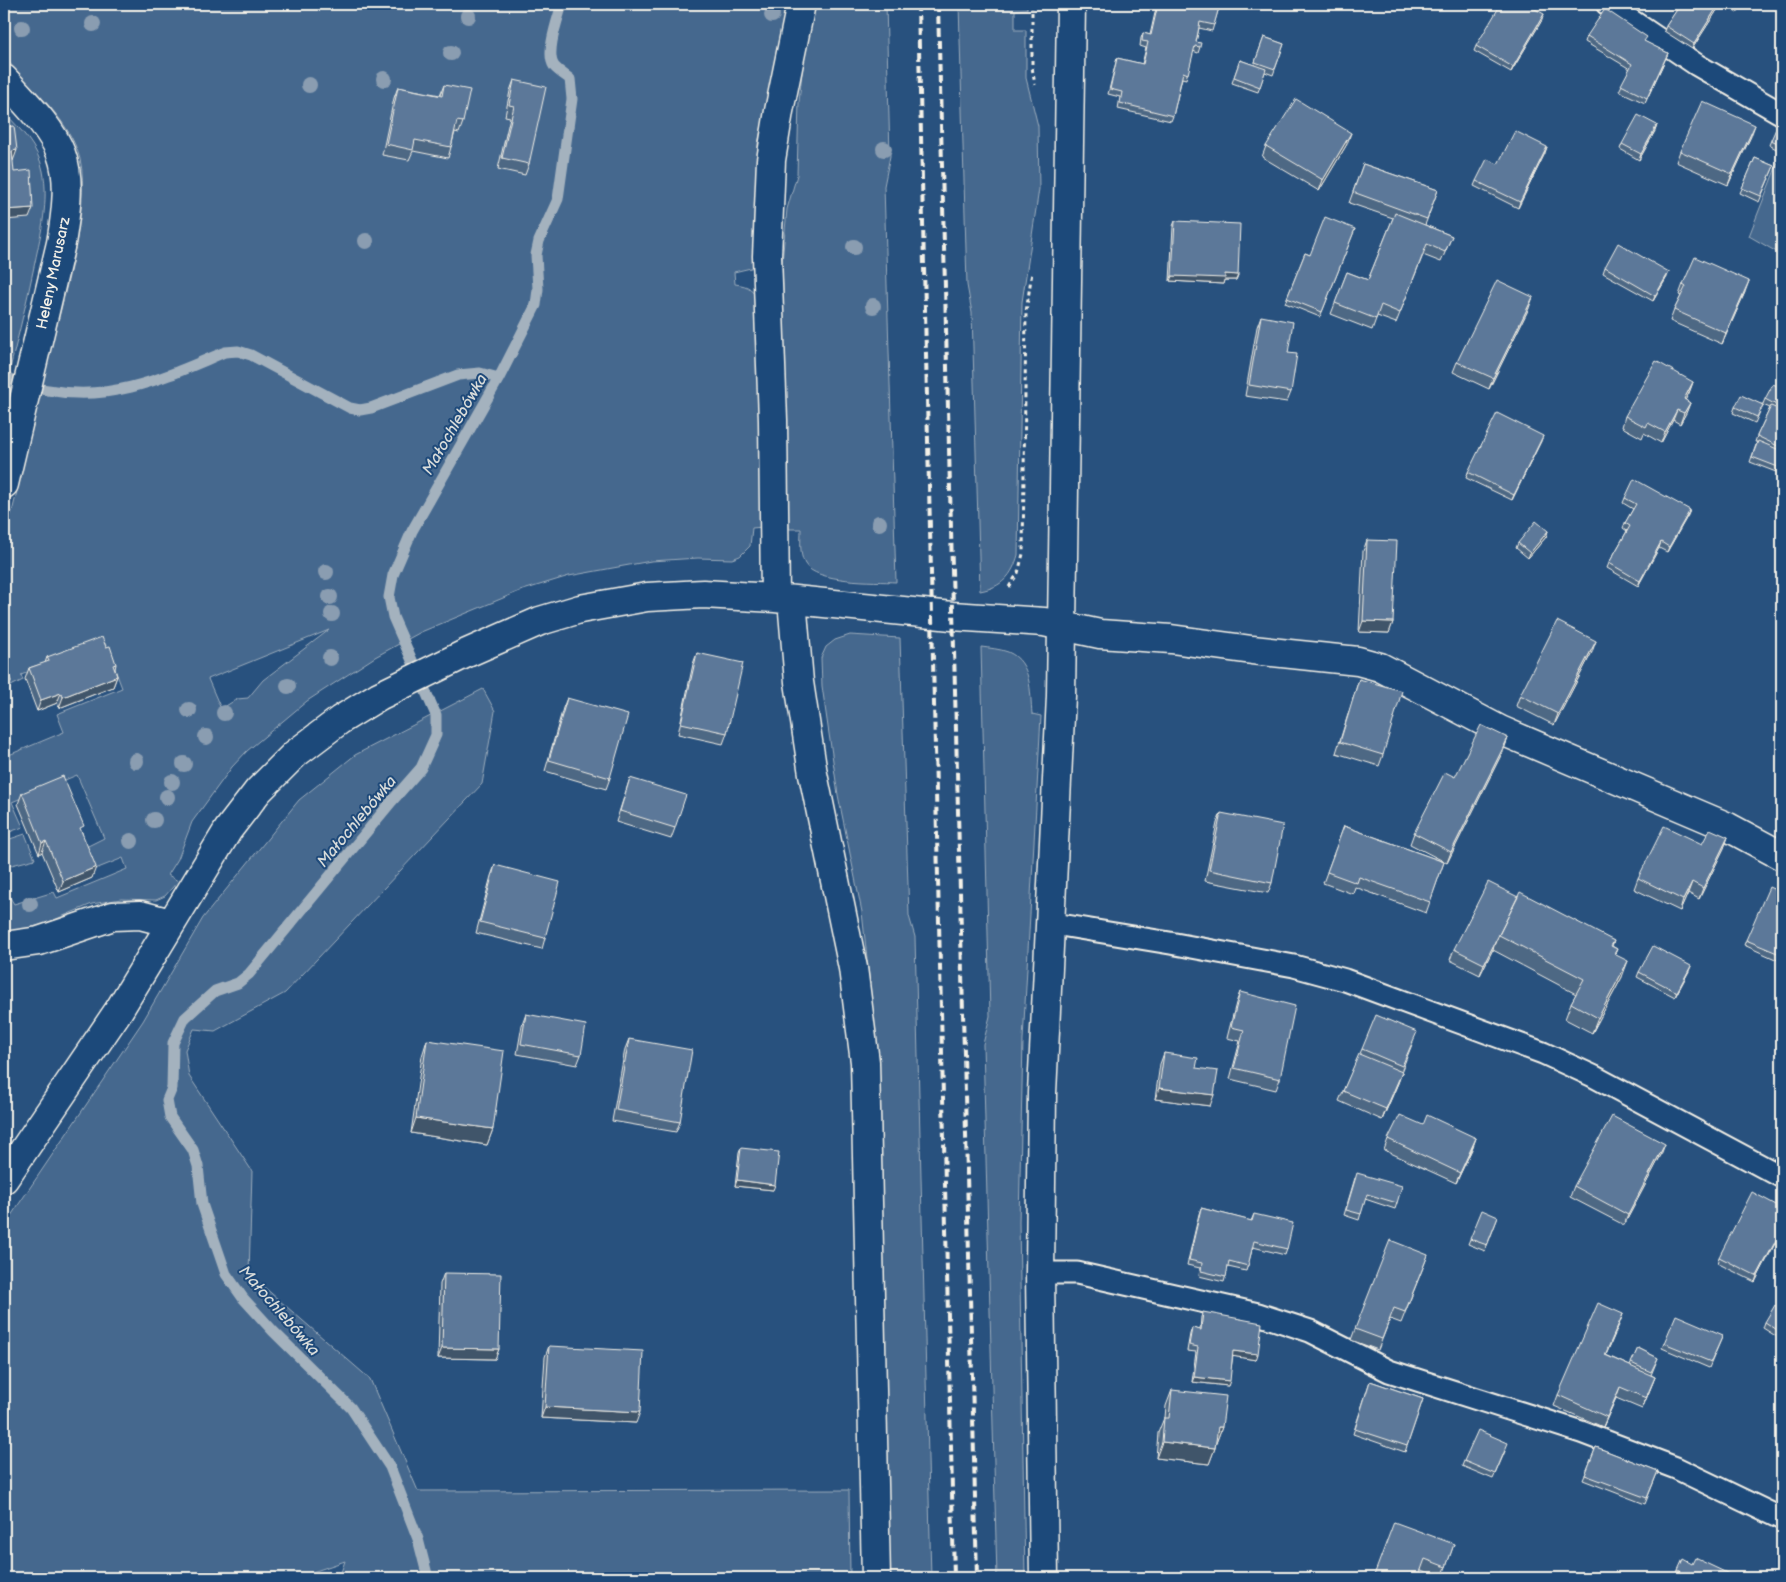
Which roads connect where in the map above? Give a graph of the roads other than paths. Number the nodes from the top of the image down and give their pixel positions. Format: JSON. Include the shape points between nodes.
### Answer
{"nodes":[{"id":1,"x":801,"y":4,"type":"edge"},
{"id":2,"x":1071,"y":4,"type":"edge"},
{"id":3,"x":1607,"y":4,"type":"edge"},
{"id":4,"x":4,"y":79,"type":"edge"},
{"id":5,"x":1782,"y":114,"type":"edge"},
{"id":6,"x":4,"y":484,"type":"edge"},
{"id":7,"x":784,"y":599,"type":"junction"},
{"id":8,"x":1062,"y":626,"type":"junction"},
{"id":9,"x":1782,"y":856,"type":"edge"},
{"id":10,"x":170,"y":923,"type":"junction"},
{"id":11,"x":1048,"y":923,"type":"junction"},
{"id":12,"x":4,"y":946,"type":"edge"},
{"id":13,"x":1782,"y":1177,"type":"edge"},
{"id":14,"x":4,"y":1179,"type":"edge"},
{"id":15,"x":1040,"y":1273,"type":"junction"},
{"id":16,"x":1782,"y":1519,"type":"edge"},
{"id":17,"x":876,"y":1578,"type":"edge"},
{"id":18,"x":1044,"y":1578,"type":"edge"}],
"edges":[{"from":1,"to":7,"type":"street","via":[[771,160],[767,246]]},
{"from":2,"to":8,"type":"street"},
{"from":3,"to":5,"type":"lane","via":[[1697,65]]},
{"from":4,"to":6,"type":"street","name":"Heleny Marusarz","via":[[56,139],[68,176],[61,243]]},
{"from":7,"to":8,"type":"street"},
{"from":7,"to":10,"type":"street","via":[[703,594],[638,599],[580,609],[540,621],[466,653],[379,696],[295,754],[258,791],[228,830]]},
{"from":7,"to":17,"type":"street","via":[[814,774],[853,968],[865,1062]]},
{"from":8,"to":9,"type":"street","via":[[1100,634],[1358,661],[1380,667],[1500,730],[1728,827]]},
{"from":8,"to":11,"type":"street"},
{"from":10,"to":12,"type":"street","via":[[140,915],[113,916],[39,941]]},
{"from":10,"to":14,"type":"street","via":[[119,1010]]},
{"from":11,"to":13,"type":"lane","via":[[1275,962],[1345,980],[1543,1053],[1593,1076]]},
{"from":11,"to":15,"type":"street"},
{"from":15,"to":16,"type":"lane","via":[[1077,1273],[1258,1314],[1302,1328],[1389,1371],[1581,1432],[1676,1468]]},
{"from":15,"to":18,"type":"street"}]}
